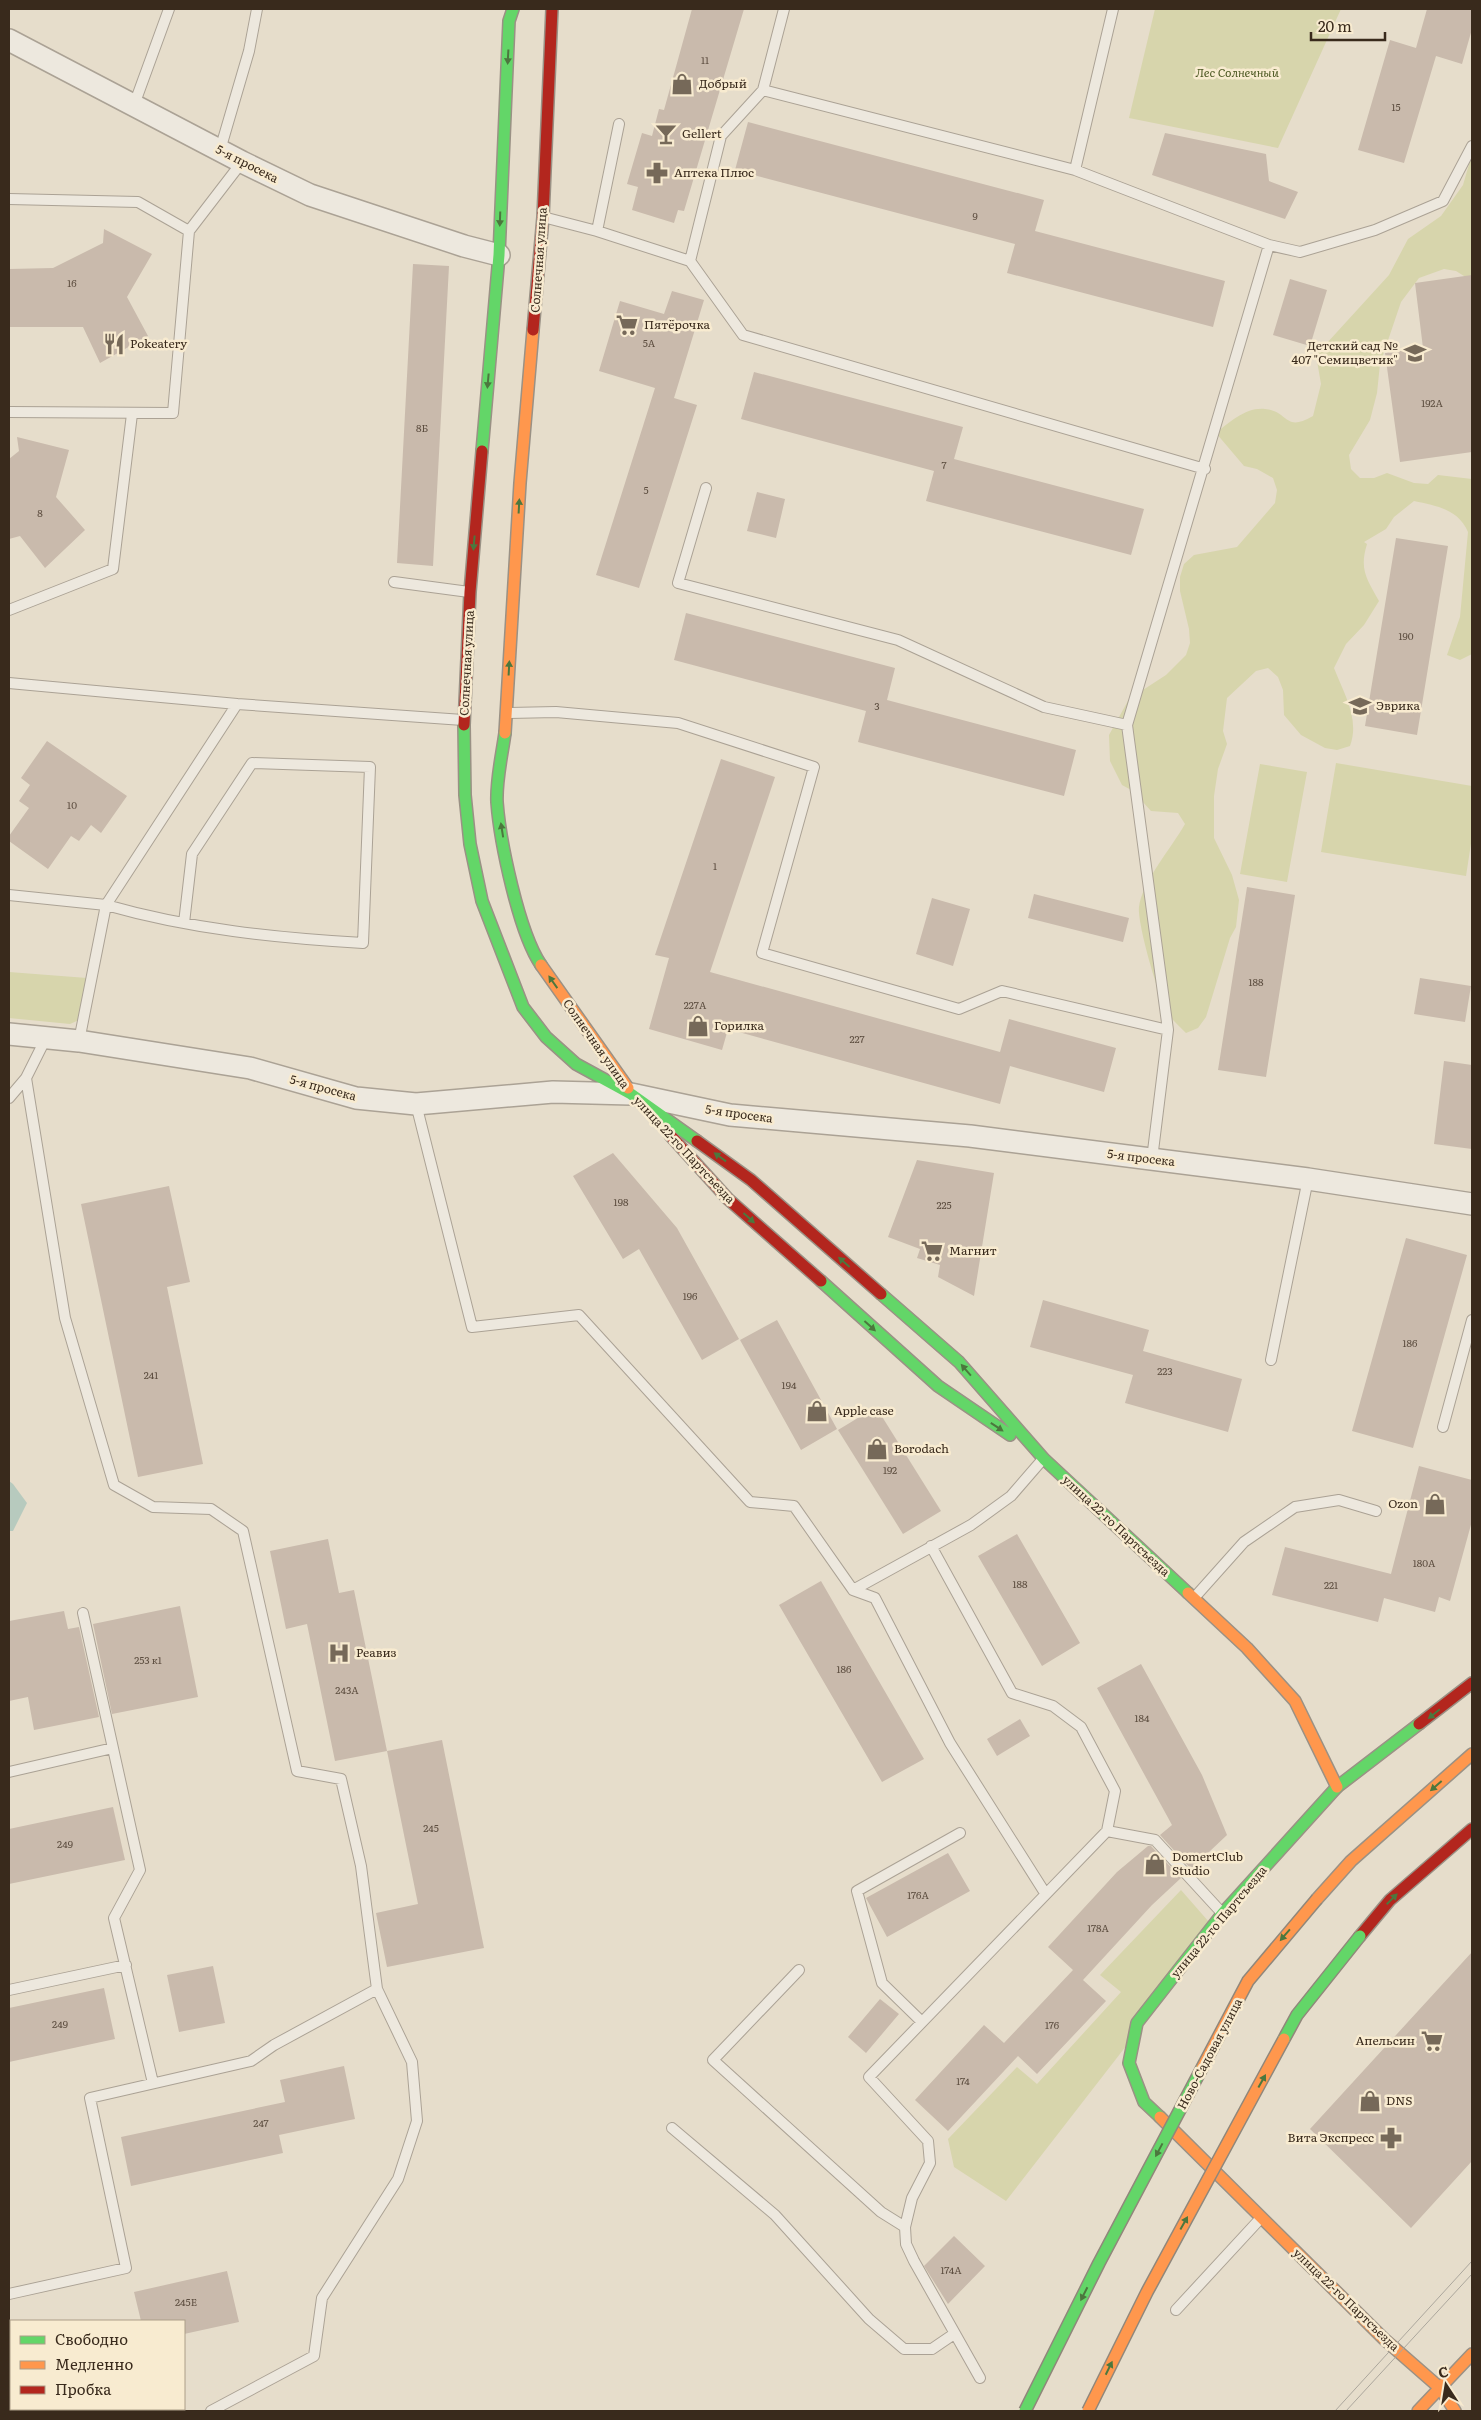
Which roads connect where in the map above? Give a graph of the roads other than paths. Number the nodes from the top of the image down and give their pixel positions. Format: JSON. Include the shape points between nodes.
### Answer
{"nodes":[{"id":1,"x":169,"y":9,"type":"edge"},
{"id":2,"x":257,"y":9,"type":"edge"},
{"id":3,"x":513,"y":9,"type":"edge"},
{"id":4,"x":552,"y":9,"type":"edge"},
{"id":5,"x":784,"y":9,"type":"edge"},
{"id":6,"x":1113,"y":9,"type":"edge"},
{"id":7,"x":9,"y":40,"type":"edge"},
{"id":8,"x":763,"y":90,"type":"junction"},
{"id":9,"x":134,"y":105,"type":"junction"},
{"id":10,"x":619,"y":124,"type":"dead end"},
{"id":11,"x":1472,"y":146,"type":"edge"},
{"id":12,"x":220,"y":150,"type":"junction"},
{"id":13,"x":242,"y":162,"type":"junction"},
{"id":14,"x":1074,"y":170,"type":"junction"},
{"id":15,"x":9,"y":199,"type":"edge"},
{"id":16,"x":542,"y":217,"type":"junction"},
{"id":17,"x":189,"y":231,"type":"junction"},
{"id":18,"x":597,"y":231,"type":"junction"},
{"id":19,"x":1269,"y":245,"type":"junction"},
{"id":20,"x":499,"y":255,"type":"junction"},
{"id":21,"x":690,"y":261,"type":"junction"},
{"id":22,"x":9,"y":412,"type":"edge"},
{"id":23,"x":132,"y":414,"type":"junction"},
{"id":24,"x":1204,"y":469,"type":"junction"},
{"id":25,"x":706,"y":488,"type":"dead end"},
{"id":26,"x":394,"y":582,"type":"dead end"},
{"id":27,"x":470,"y":592,"type":"junction"},
{"id":28,"x":9,"y":610,"type":"edge"},
{"id":29,"x":9,"y":683,"type":"edge"},
{"id":30,"x":237,"y":704,"type":"junction"},
{"id":31,"x":507,"y":713,"type":"junction"},
{"id":32,"x":464,"y":720,"type":"junction"},
{"id":33,"x":1127,"y":725,"type":"junction"},
{"id":34,"x":9,"y":895,"type":"edge"},
{"id":35,"x":106,"y":905,"type":"junction"},
{"id":36,"x":184,"y":924,"type":"junction"},
{"id":37,"x":1168,"y":1030,"type":"junction"},
{"id":38,"x":9,"y":1034,"type":"edge"},
{"id":39,"x":46,"y":1038,"type":"junction"},
{"id":40,"x":79,"y":1041,"type":"junction"},
{"id":41,"x":26,"y":1078,"type":"junction"},
{"id":42,"x":631,"y":1094,"type":"junction"},
{"id":43,"x":9,"y":1098,"type":"edge"},
{"id":44,"x":416,"y":1104,"type":"junction"},
{"id":45,"x":1152,"y":1159,"type":"junction"},
{"id":46,"x":1308,"y":1179,"type":"junction"},
{"id":47,"x":1472,"y":1204,"type":"edge"},
{"id":48,"x":1472,"y":1320,"type":"edge"},
{"id":49,"x":1271,"y":1360,"type":"dead end"},
{"id":50,"x":1443,"y":1427,"type":"dead end"},
{"id":51,"x":1044,"y":1459,"type":"junction"},
{"id":52,"x":1376,"y":1511,"type":"dead end"},
{"id":53,"x":931,"y":1546,"type":"junction"},
{"id":54,"x":853,"y":1590,"type":"junction"},
{"id":55,"x":1193,"y":1599,"type":"junction"},
{"id":56,"x":83,"y":1613,"type":"dead end"},
{"id":57,"x":1472,"y":1683,"type":"edge"},
{"id":58,"x":113,"y":1748,"type":"junction"},
{"id":59,"x":1472,"y":1754,"type":"edge"},
{"id":60,"x":9,"y":1772,"type":"edge"},
{"id":61,"x":1337,"y":1788,"type":"junction"},
{"id":62,"x":1472,"y":1829,"type":"edge"},
{"id":63,"x":1106,"y":1831,"type":"junction"},
{"id":64,"x":960,"y":1834,"type":"dead end"},
{"id":65,"x":1045,"y":1893,"type":"junction"},
{"id":66,"x":1223,"y":1914,"type":"junction"},
{"id":67,"x":126,"y":1965,"type":"junction"},
{"id":68,"x":799,"y":1970,"type":"dead end"},
{"id":69,"x":377,"y":1989,"type":"junction"},
{"id":70,"x":9,"y":1990,"type":"edge"},
{"id":71,"x":922,"y":2022,"type":"junction"},
{"id":72,"x":153,"y":2083,"type":"junction"},
{"id":73,"x":672,"y":2128,"type":"dead end"},
{"id":74,"x":1261,"y":2218,"type":"junction"},
{"id":75,"x":905,"y":2227,"type":"junction"},
{"id":76,"x":9,"y":2294,"type":"edge"},
{"id":77,"x":1176,"y":2310,"type":"dead end"},
{"id":78,"x":954,"y":2334,"type":"junction"},
{"id":79,"x":1472,"y":2354,"type":"edge"},
{"id":80,"x":980,"y":2378,"type":"dead end"},
{"id":81,"x":1440,"y":2388,"type":"junction"},
{"id":82,"x":1456,"y":2394,"type":"dead end"},
{"id":83,"x":211,"y":2411,"type":"edge"},
{"id":84,"x":1025,"y":2411,"type":"edge"},
{"id":85,"x":1088,"y":2411,"type":"edge"},
{"id":86,"x":1418,"y":2411,"type":"edge"},
{"id":87,"x":1455,"y":2411,"type":"edge"}],
"edges":[{"from":1,"to":9,"type":"lane"},
{"from":2,"to":12,"type":"lane","via":[[249,51]]},
{"from":3,"to":20,"type":"main road","name":"Солнечная улица","one_way":true,"via":[[509,21]]},
{"from":4,"to":16,"type":"main road","name":"Солнечная улица"},
{"from":5,"to":8,"type":"lane"},
{"from":6,"to":14,"type":"lane"},
{"from":7,"to":9,"type":"street","name":"5-я просека"},
{"from":8,"to":14,"type":"lane"},
{"from":8,"to":21,"type":"lane","via":[[721,136]]},
{"from":9,"to":12,"type":"street","name":"5-я просека"},
{"from":10,"to":18,"type":"lane"},
{"from":11,"to":19,"type":"lane","via":[[1443,201],[1375,230],[1300,252]]},
{"from":12,"to":13,"type":"street","name":"5-я просека"},
{"from":13,"to":17,"type":"lane"},
{"from":13,"to":20,"type":"street","name":"5-я просека","via":[[310,195]]},
{"from":14,"to":19,"type":"lane"},
{"from":15,"to":17,"type":"lane","via":[[138,202]]},
{"from":16,"to":18,"type":"lane"},
{"from":31,"to":16,"type":"main road","name":"Солнечная улица","one_way":true,"via":[[520,483]]},
{"from":17,"to":23,"type":"lane","via":[[173,413]]},
{"from":18,"to":21,"type":"lane"},
{"from":19,"to":24,"type":"lane"},
{"from":20,"to":27,"type":"main road","name":"Солнечная улица","one_way":true},
{"from":21,"to":24,"type":"lane","via":[[743,335]]},
{"from":22,"to":23,"type":"lane"},
{"from":23,"to":28,"type":"lane","via":[[113,569]]},
{"from":24,"to":33,"type":"lane"},
{"from":25,"to":33,"type":"lane","via":[[678,583],[898,640],[1044,707]]},
{"from":26,"to":27,"type":"lane"},
{"from":27,"to":32,"type":"main road","name":"Солнечная улица"},
{"from":29,"to":30,"type":"lane"},
{"from":30,"to":32,"type":"lane"},
{"from":30,"to":35,"type":"lane"},
{"from":31,"to":37,"type":"lane","via":[[556,712],[678,723],[814,767],[762,953],[959,1009],[1002,991]]},
{"from":42,"to":31,"type":"main road","name":"Солнечная улица","one_way":true,"via":[[533,953],[510,880],[498,800]]},
{"from":32,"to":42,"type":"main road","name":"Солнечная улица","via":[[465,795],[470,844],[482,902],[523,1007],[546,1036],[576,1064]]},
{"from":33,"to":37,"type":"lane"},
{"from":34,"to":35,"type":"lane"},
{"from":35,"to":36,"type":"lane"},
{"from":35,"to":40,"type":"lane"},
{"from":36,"to":36,"type":"lane","via":[[192,854],[252,763],[370,767],[363,943],[282,938]]},
{"from":37,"to":45,"type":"lane"},
{"from":38,"to":39,"type":"street","name":"5-я просека"},
{"from":39,"to":40,"type":"street","name":"5-я просека"},
{"from":39,"to":41,"type":"lane"},
{"from":40,"to":44,"type":"street","name":"5-я просека","via":[[250,1068],[356,1098]]},
{"from":41,"to":43,"type":"lane"},
{"from":41,"to":69,"type":"lane","via":[[65,1318],[114,1485],[153,1507],[211,1509],[243,1531],[297,1771],[342,1779],[361,1866]]},
{"from":42,"to":44,"type":"street","name":"5-я просека","via":[[553,1092]]},
{"from":42,"to":45,"type":"street","name":"5-я просека","via":[[730,1115],[970,1136]]},
{"from":42,"to":51,"type":"main road","name":"улица 22-го Партсъезда","one_way":true,"via":[[728,1199],[938,1386]]},
{"from":51,"to":42,"type":"main road","name":"улица 22-го Партсъезда","one_way":true,"via":[[959,1362],[751,1180]]},
{"from":44,"to":54,"type":"lane","via":[[472,1327],[579,1315],[750,1502],[794,1506]]},
{"from":45,"to":46,"type":"street","name":"5-я просека"},
{"from":46,"to":47,"type":"street","name":"5-я просека"},
{"from":46,"to":49,"type":"lane"},
{"from":48,"to":50,"type":"lane"},
{"from":51,"to":53,"type":"lane","via":[[1012,1496],[971,1525]]},
{"from":51,"to":55,"type":"main road","name":"улица 22-го Партсъезда"},
{"from":52,"to":55,"type":"lane","via":[[1339,1500],[1295,1508],[1244,1542]]},
{"from":53,"to":54,"type":"lane"},
{"from":53,"to":63,"type":"lane","via":[[1012,1693],[1053,1706],[1081,1727],[1115,1791]]},
{"from":54,"to":65,"type":"lane","via":[[875,1598],[950,1743]]},
{"from":55,"to":61,"type":"main road","name":"улица 22-го Партсъезда","via":[[1247,1648],[1295,1702]]},
{"from":56,"to":58,"type":"lane"},
{"from":57,"to":61,"type":"main road","one_way":true},
{"from":58,"to":60,"type":"lane"},
{"from":58,"to":67,"type":"lane","via":[[140,1870],[114,1918]]},
{"from":59,"to":84,"type":"main road","name":"Ново-Садовая улица","one_way":true,"bridge":true,"via":[[1351,1861],[1248,1981]]},
{"from":61,"to":66,"type":"main road","name":"улица 22-го Партсъезда"},
{"from":85,"to":62,"type":"main road","one_way":true,"bridge":true,"via":[[1147,2292],[1298,2015],[1390,1900]]},
{"from":63,"to":65,"type":"lane"},
{"from":63,"to":66,"type":"lane","via":[[1155,1840]]},
{"from":64,"to":71,"type":"lane","via":[[857,1891],[882,1982]]},
{"from":65,"to":71,"type":"lane"},
{"from":66,"to":74,"type":"main road","name":"улица 22-го Партсъезда","via":[[1138,2022],[1130,2063],[1144,2102]]},
{"from":67,"to":70,"type":"lane"},
{"from":67,"to":72,"type":"lane"},
{"from":68,"to":75,"type":"lane","via":[[713,2060],[881,2212]]},
{"from":69,"to":72,"type":"lane","via":[[251,2060]]},
{"from":69,"to":83,"type":"lane","via":[[412,2062],[417,2121],[398,2179],[322,2298],[314,2356]]},
{"from":71,"to":75,"type":"lane","via":[[869,2078],[928,2141],[930,2163],[912,2198]]},
{"from":72,"to":76,"type":"lane","via":[[90,2098],[126,2268]]},
{"from":73,"to":78,"type":"lane","via":[[775,2215],[869,2319],[904,2348],[932,2348]]},
{"from":74,"to":77,"type":"lane"},
{"from":74,"to":81,"type":"main road","name":"улица 22-го Партсъезда","via":[[1384,2339]]},
{"from":75,"to":78,"type":"lane","via":[[906,2244]]},
{"from":78,"to":80,"type":"lane"},
{"from":79,"to":81,"type":"main road"},
{"from":81,"to":82,"type":"main road","name":"улица 22-го Партсъезда"},
{"from":81,"to":86,"type":"main road"},
{"from":81,"to":87,"type":"main road","name":"улица 22-го Партсъезда"}]}
